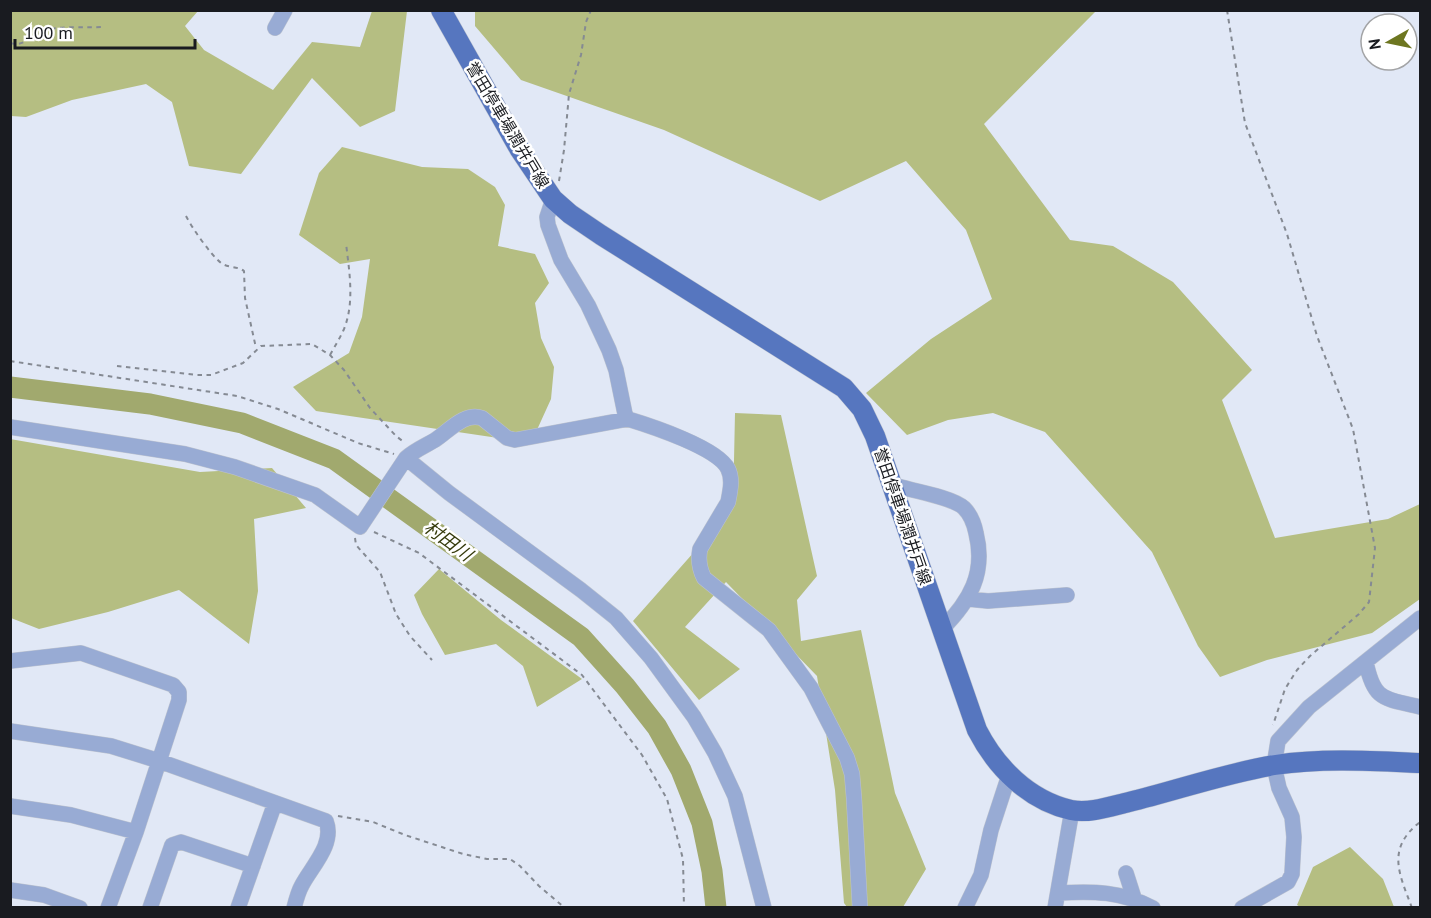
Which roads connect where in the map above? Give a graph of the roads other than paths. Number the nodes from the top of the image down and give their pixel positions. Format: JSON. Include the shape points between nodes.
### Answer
{"nodes":[{"id":1,"x":285,"y":10,"type":"edge"},
{"id":2,"x":441,"y":10,"type":"edge"},
{"id":3,"x":275,"y":28,"type":"dead end"},
{"id":4,"x":553,"y":199,"type":"junction"},
{"id":5,"x":628,"y":419,"type":"junction"},
{"id":6,"x":10,"y":427,"type":"edge"},
{"id":7,"x":410,"y":454,"type":"junction"},
{"id":8,"x":893,"y":485,"type":"junction"},
{"id":9,"x":1068,"y":595,"type":"dead end"},
{"id":10,"x":968,"y":599,"type":"junction"},
{"id":11,"x":1420,"y":618,"type":"edge"},
{"id":12,"x":942,"y":629,"type":"junction"},
{"id":13,"x":10,"y":661,"type":"edge"},
{"id":14,"x":1366,"y":662,"type":"junction"},
{"id":15,"x":1420,"y":706,"type":"edge"},
{"id":16,"x":10,"y":731,"type":"edge"},
{"id":17,"x":159,"y":761,"type":"junction"},
{"id":18,"x":1420,"y":763,"type":"edge"},
{"id":19,"x":1274,"y":766,"type":"junction"},
{"id":20,"x":1009,"y":775,"type":"junction"},
{"id":21,"x":275,"y":803,"type":"junction"},
{"id":22,"x":10,"y":806,"type":"edge"},
{"id":23,"x":1072,"y":810,"type":"junction"},
{"id":24,"x":136,"y":832,"type":"junction"},
{"id":25,"x":253,"y":866,"type":"junction"},
{"id":26,"x":1126,"y":873,"type":"dead end"},
{"id":27,"x":10,"y":890,"type":"edge"},
{"id":28,"x":1134,"y":898,"type":"junction"},
{"id":29,"x":1056,"y":900,"type":"edge"},
{"id":30,"x":80,"y":908,"type":"edge"},
{"id":31,"x":108,"y":908,"type":"edge"},
{"id":32,"x":150,"y":908,"type":"edge"},
{"id":33,"x":238,"y":908,"type":"edge"},
{"id":34,"x":294,"y":908,"type":"edge"},
{"id":35,"x":764,"y":908,"type":"edge"},
{"id":36,"x":860,"y":908,"type":"edge"},
{"id":37,"x":965,"y":908,"type":"edge"},
{"id":38,"x":1153,"y":908,"type":"edge"},
{"id":39,"x":1242,"y":908,"type":"edge"}],
"edges":[{"from":1,"to":3,"type":"street"},
{"from":2,"to":4,"type":"main road","name":"誉田停車場潤井戸線","via":[[514,140]]},
{"from":4,"to":5,"type":"street","via":[[548,225],[561,260],[588,304],[609,350]]},
{"from":4,"to":8,"type":"main road","name":"誉田停車場潤井戸線","via":[[601,235],[844,388],[862,409]]},
{"from":5,"to":7,"type":"street","via":[[514,440],[478,417],[454,425]]},
{"from":5,"to":36,"type":"street","via":[[687,440],[728,469],[728,502],[700,549],[700,571],[770,630],[811,688],[847,758],[852,774]]},
{"from":6,"to":7,"type":"street","via":[[185,454],[235,467],[315,495],[360,527]]},
{"from":7,"to":35,"type":"street","via":[[448,493],[616,618],[651,658],[694,717],[735,796]]},
{"from":8,"to":10,"type":"street","via":[[949,500],[963,506],[970,515],[979,542],[979,559]]},
{"from":8,"to":12,"type":"main road","name":"誉田停車場潤井戸線"},
{"from":9,"to":10,"type":"street"},
{"from":10,"to":12,"type":"street"},
{"from":11,"to":14,"type":"street"},
{"from":12,"to":20,"type":"main road","name":"誉田停車場潤井戸線","via":[[977,730]]},
{"from":13,"to":17,"type":"street","via":[[81,653],[173,685],[179,700]]},
{"from":14,"to":15,"type":"street","via":[[1370,683],[1378,693]]},
{"from":14,"to":19,"type":"street","via":[[1308,707],[1278,741]]},
{"from":16,"to":17,"type":"street","via":[[111,746]]},
{"from":17,"to":21,"type":"street"},
{"from":17,"to":24,"type":"street"},
{"from":18,"to":19,"type":"main road","name":"誉田停車場潤井戸線","via":[[1326,761]]},
{"from":19,"to":23,"type":"main road","name":"誉田停車場潤井戸線","via":[[1114,806]]},
{"from":19,"to":39,"type":"street","via":[[1292,817],[1292,874],[1288,882]]},
{"from":20,"to":23,"type":"main road","name":"誉田停車場潤井戸線","via":[[1030,792]]},
{"from":20,"to":37,"type":"street","via":[[981,875]]},
{"from":21,"to":25,"type":"street"},
{"from":21,"to":34,"type":"street","via":[[318,817],[326,821],[329,829],[326,847],[300,888]]},
{"from":22,"to":24,"type":"street","via":[[71,815]]},
{"from":23,"to":29,"type":"street"},
{"from":24,"to":31,"type":"street"},
{"from":25,"to":32,"type":"street","via":[[181,842],[172,845]]},
{"from":25,"to":33,"type":"street"},
{"from":26,"to":28,"type":"street"},
{"from":27,"to":30,"type":"street","via":[[44,894]]},
{"from":28,"to":29,"type":"street","via":[[1093,891]]},
{"from":28,"to":38,"type":"street"}]}
